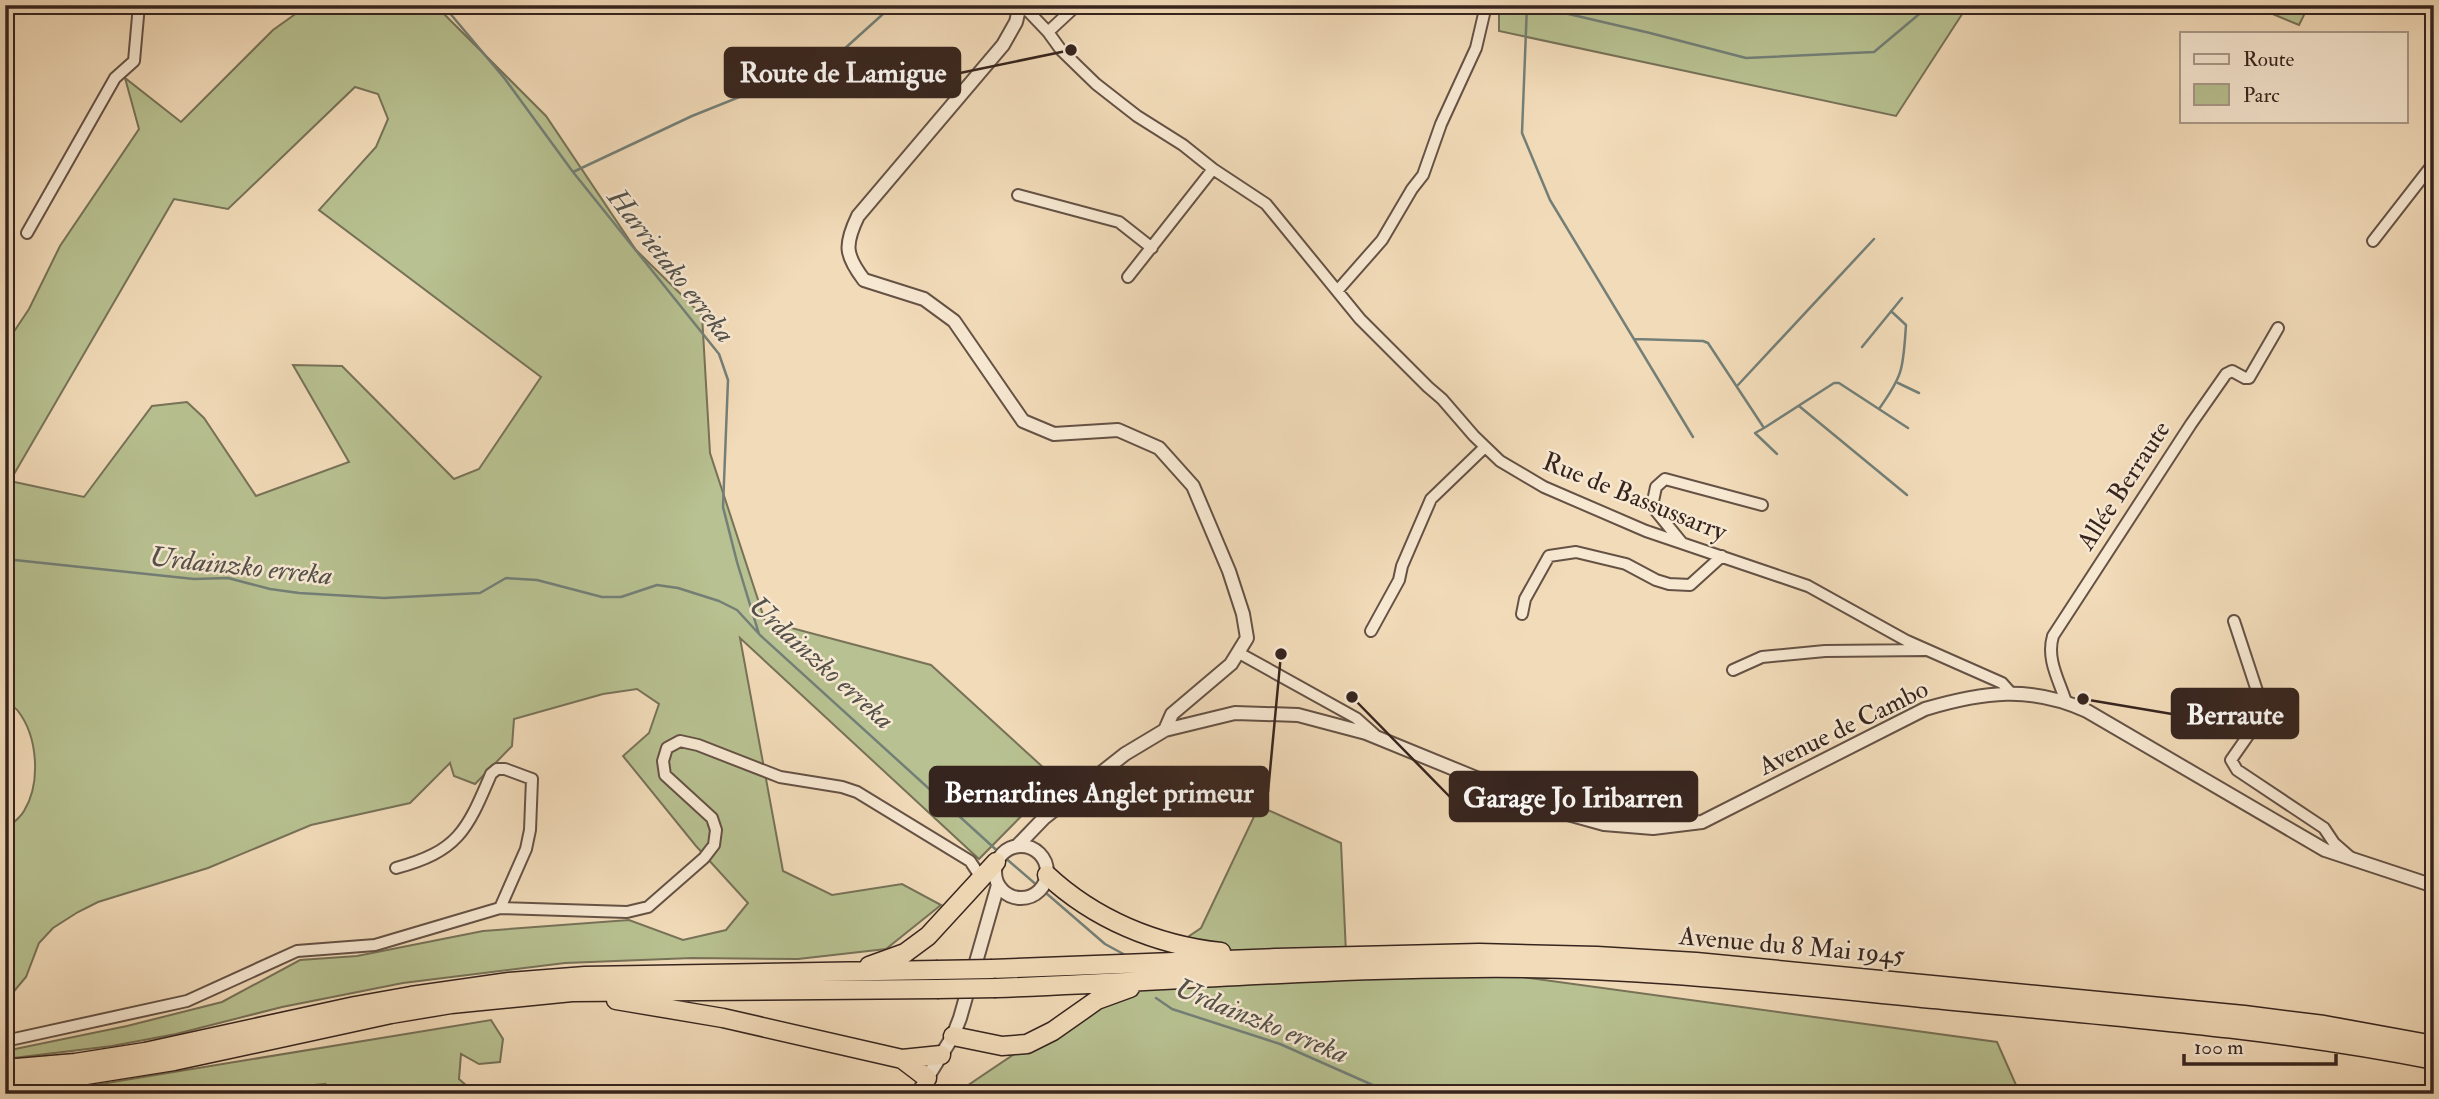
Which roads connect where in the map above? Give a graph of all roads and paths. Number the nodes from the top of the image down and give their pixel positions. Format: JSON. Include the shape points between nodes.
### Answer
{"nodes":[{"id":1,"x":139,"y":5,"type":"edge"},
{"id":2,"x":1077,"y":5,"type":"edge"},
{"id":3,"x":1484,"y":5,"type":"edge"},
{"id":4,"x":1020,"y":6,"type":"edge"},
{"id":5,"x":1048,"y":32,"type":"junction"},
{"id":6,"x":2434,"y":167,"type":"edge"},
{"id":7,"x":1213,"y":169,"type":"junction"},
{"id":8,"x":1018,"y":195,"type":"dead end"},
{"id":9,"x":27,"y":233,"type":"dead end"},
{"id":10,"x":2373,"y":241,"type":"dead end"},
{"id":11,"x":1152,"y":248,"type":"junction"},
{"id":12,"x":1128,"y":277,"type":"dead end"},
{"id":13,"x":1338,"y":290,"type":"junction"},
{"id":14,"x":2278,"y":328,"type":"dead end"},
{"id":15,"x":1485,"y":447,"type":"junction"},
{"id":16,"x":1762,"y":505,"type":"dead end"},
{"id":17,"x":1682,"y":543,"type":"junction"},
{"id":18,"x":1722,"y":556,"type":"junction"},
{"id":19,"x":1522,"y":614,"type":"dead end"},
{"id":20,"x":2234,"y":621,"type":"dead end"},
{"id":21,"x":1371,"y":631,"type":"dead end"},
{"id":22,"x":1928,"y":650,"type":"junction"},
{"id":23,"x":1239,"y":653,"type":"junction"},
{"id":24,"x":1733,"y":670,"type":"dead end"},
{"id":25,"x":2010,"y":692,"type":"junction"},
{"id":26,"x":2066,"y":702,"type":"junction"},
{"id":27,"x":1165,"y":730,"type":"junction"},
{"id":28,"x":1376,"y":736,"type":"junction"},
{"id":29,"x":1044,"y":818,"type":"junction"},
{"id":30,"x":1036,"y":851,"type":"junction"},
{"id":31,"x":1005,"y":854,"type":"junction"},
{"id":32,"x":2354,"y":860,"type":"junction"},
{"id":33,"x":396,"y":868,"type":"dead end"},
{"id":34,"x":990,"y":882,"type":"junction"},
{"id":35,"x":1042,"y":884,"type":"junction"},
{"id":36,"x":2434,"y":886,"type":"edge"},
{"id":37,"x":1010,"y":897,"type":"junction"},
{"id":38,"x":500,"y":908,"type":"junction"},
{"id":39,"x":989,"y":914,"type":"junction"},
{"id":40,"x":1276,"y":958,"type":"junction"},
{"id":41,"x":843,"y":972,"type":"junction"},
{"id":42,"x":1143,"y":982,"type":"junction"},
{"id":43,"x":572,"y":992,"type":"junction"},
{"id":44,"x":953,"y":1035,"type":"junction"},
{"id":45,"x":5,"y":1041,"type":"edge"},
{"id":46,"x":2434,"y":1045,"type":"edge"},
{"id":47,"x":941,"y":1055,"type":"junction"},
{"id":48,"x":902,"y":1059,"type":"junction"},
{"id":49,"x":2434,"y":1060,"type":"edge"},
{"id":50,"x":5,"y":1069,"type":"edge"},
{"id":51,"x":927,"y":1078,"type":"junction"},
{"id":52,"x":5,"y":1083,"type":"edge"},
{"id":53,"x":915,"y":1094,"type":"edge"}],
"edges":[{"from":1,"to":9,"type":"street","via":[[134,61],[115,78]]},
{"from":2,"to":5,"type":"street"},
{"from":3,"to":13,"type":"street","via":[[1476,48],[1423,175],[1382,240]]},
{"from":4,"to":5,"type":"street","name":"Rue de Bassussarry"},
{"from":4,"to":23,"type":"street","via":[[1003,45],[858,216],[848,254],[864,280],[924,299],[954,321],[1023,421],[1054,434],[1118,430],[1159,448],[1193,486],[1229,571],[1247,638]]},
{"from":5,"to":7,"type":"street","name":"Rue de Bassussarry","via":[[1096,84]]},
{"from":6,"to":10,"type":"street"},
{"from":7,"to":11,"type":"street"},
{"from":7,"to":13,"type":"street","name":"Rue de Bassussarry","via":[[1266,204]]},
{"from":8,"to":11,"type":"street","via":[[1119,222]]},
{"from":11,"to":12,"type":"street"},
{"from":13,"to":15,"type":"street","name":"Rue de Bassussarry"},
{"from":14,"to":26,"type":"street","name":"Allée Berraute","via":[[2249,378],[2232,371],[2226,374],[2053,636],[2050,658]]},
{"from":15,"to":17,"type":"street","name":"Rue de Bassussarry","via":[[1544,487]]},
{"from":15,"to":21,"type":"street","via":[[1431,499],[1399,580]]},
{"from":16,"to":17,"type":"street","via":[[1665,480],[1656,487],[1652,506]]},
{"from":17,"to":18,"type":"street","name":"Rue de Bassussarry"},
{"from":18,"to":19,"type":"street","via":[[1690,585],[1669,584],[1626,564],[1576,552],[1549,556],[1525,599]]},
{"from":18,"to":22,"type":"street","name":"Rue de Bassussarry","via":[[1808,586]]},
{"from":20,"to":32,"type":"street","via":[[2261,704],[2261,717],[2231,760],[2237,770],[2324,828]]},
{"from":22,"to":24,"type":"street","via":[[1762,657]]},
{"from":22,"to":25,"type":"street","name":"Rue de Bassussarry","via":[[1992,677]]},
{"from":23,"to":27,"type":"street","via":[[1171,714]]},
{"from":23,"to":28,"type":"street","name":"Avenue de Cambo","via":[[1356,718]]},
{"from":25,"to":26,"type":"street","name":"Avenue de Cambo"},
{"from":25,"to":28,"type":"street","name":"Avenue de Cambo","via":[[1925,709],[1702,822],[1653,828],[1604,824],[1557,811]]},
{"from":26,"to":32,"type":"street","name":"Avenue de Cambo","via":[[2325,850]]},
{"from":27,"to":28,"type":"street","name":"Avenue de Cambo","via":[[1235,713],[1298,715]]},
{"from":27,"to":29,"type":"street","name":"Avenue de Cambo","via":[[1125,754]]},
{"from":29,"to":30,"type":"street","via":[[1037,831]]},
{"from":29,"to":31,"type":"street","name":"Avenue de Cambo"},
{"from":30,"to":31,"type":"street","via":[[1030,847]]},
{"from":30,"to":35,"type":"street","via":[[1045,861]]},
{"from":31,"to":34,"type":"highway"},
{"from":32,"to":36,"type":"street","name":"Avenue de Cambo"},
{"from":33,"to":38,"type":"street","via":[[444,850],[473,816],[491,774],[497,769],[517,772],[531,779],[530,830],[520,866]]},
{"from":34,"to":37,"type":"street"},
{"from":34,"to":38,"type":"street","via":[[970,861],[857,792],[780,777],[680,741],[667,747],[665,775],[712,818],[714,845],[704,858],[648,907],[627,912]]},
{"from":34,"to":39,"type":"street"},
{"from":34,"to":41,"type":"highway","via":[[905,953]]},
{"from":35,"to":37,"type":"street","via":[[1021,899]]},
{"from":35,"to":40,"type":"highway","via":[[1061,888],[1091,910],[1155,939],[1202,950]]},
{"from":37,"to":39,"type":"street"},
{"from":38,"to":45,"type":"street","via":[[375,945],[297,951],[187,1001]]},
{"from":39,"to":44,"type":"street"},
{"from":40,"to":41,"type":"highway","name":"Avenue du 8 Mai 1945","bridge":true},
{"from":40,"to":46,"type":"highway","name":"Avenue du 8 Mai 1945","via":[[1479,953],[1684,961],[2245,1015]]},
{"from":41,"to":50,"type":"highway","via":[[584,976],[509,982],[355,1006],[145,1052]]},
{"from":42,"to":43,"type":"highway","name":"Avenue du 8 Mai 1945","bridge":true},
{"from":42,"to":44,"type":"highway","via":[[1097,1000],[1027,1044],[1002,1046]]},
{"from":42,"to":49,"type":"highway","name":"Avenue du 8 Mai 1945","via":[[1282,972],[1478,968],[1674,975],[2241,1029]]},
{"from":43,"to":48,"type":"highway","via":[[723,1018]]},
{"from":43,"to":52,"type":"highway","via":[[450,1004],[174,1061]]},
{"from":44,"to":47,"type":"street"},
{"from":47,"to":48,"type":"highway"},
{"from":47,"to":51,"type":"street"},
{"from":48,"to":51,"type":"highway"},
{"from":51,"to":53,"type":"street"}]}
